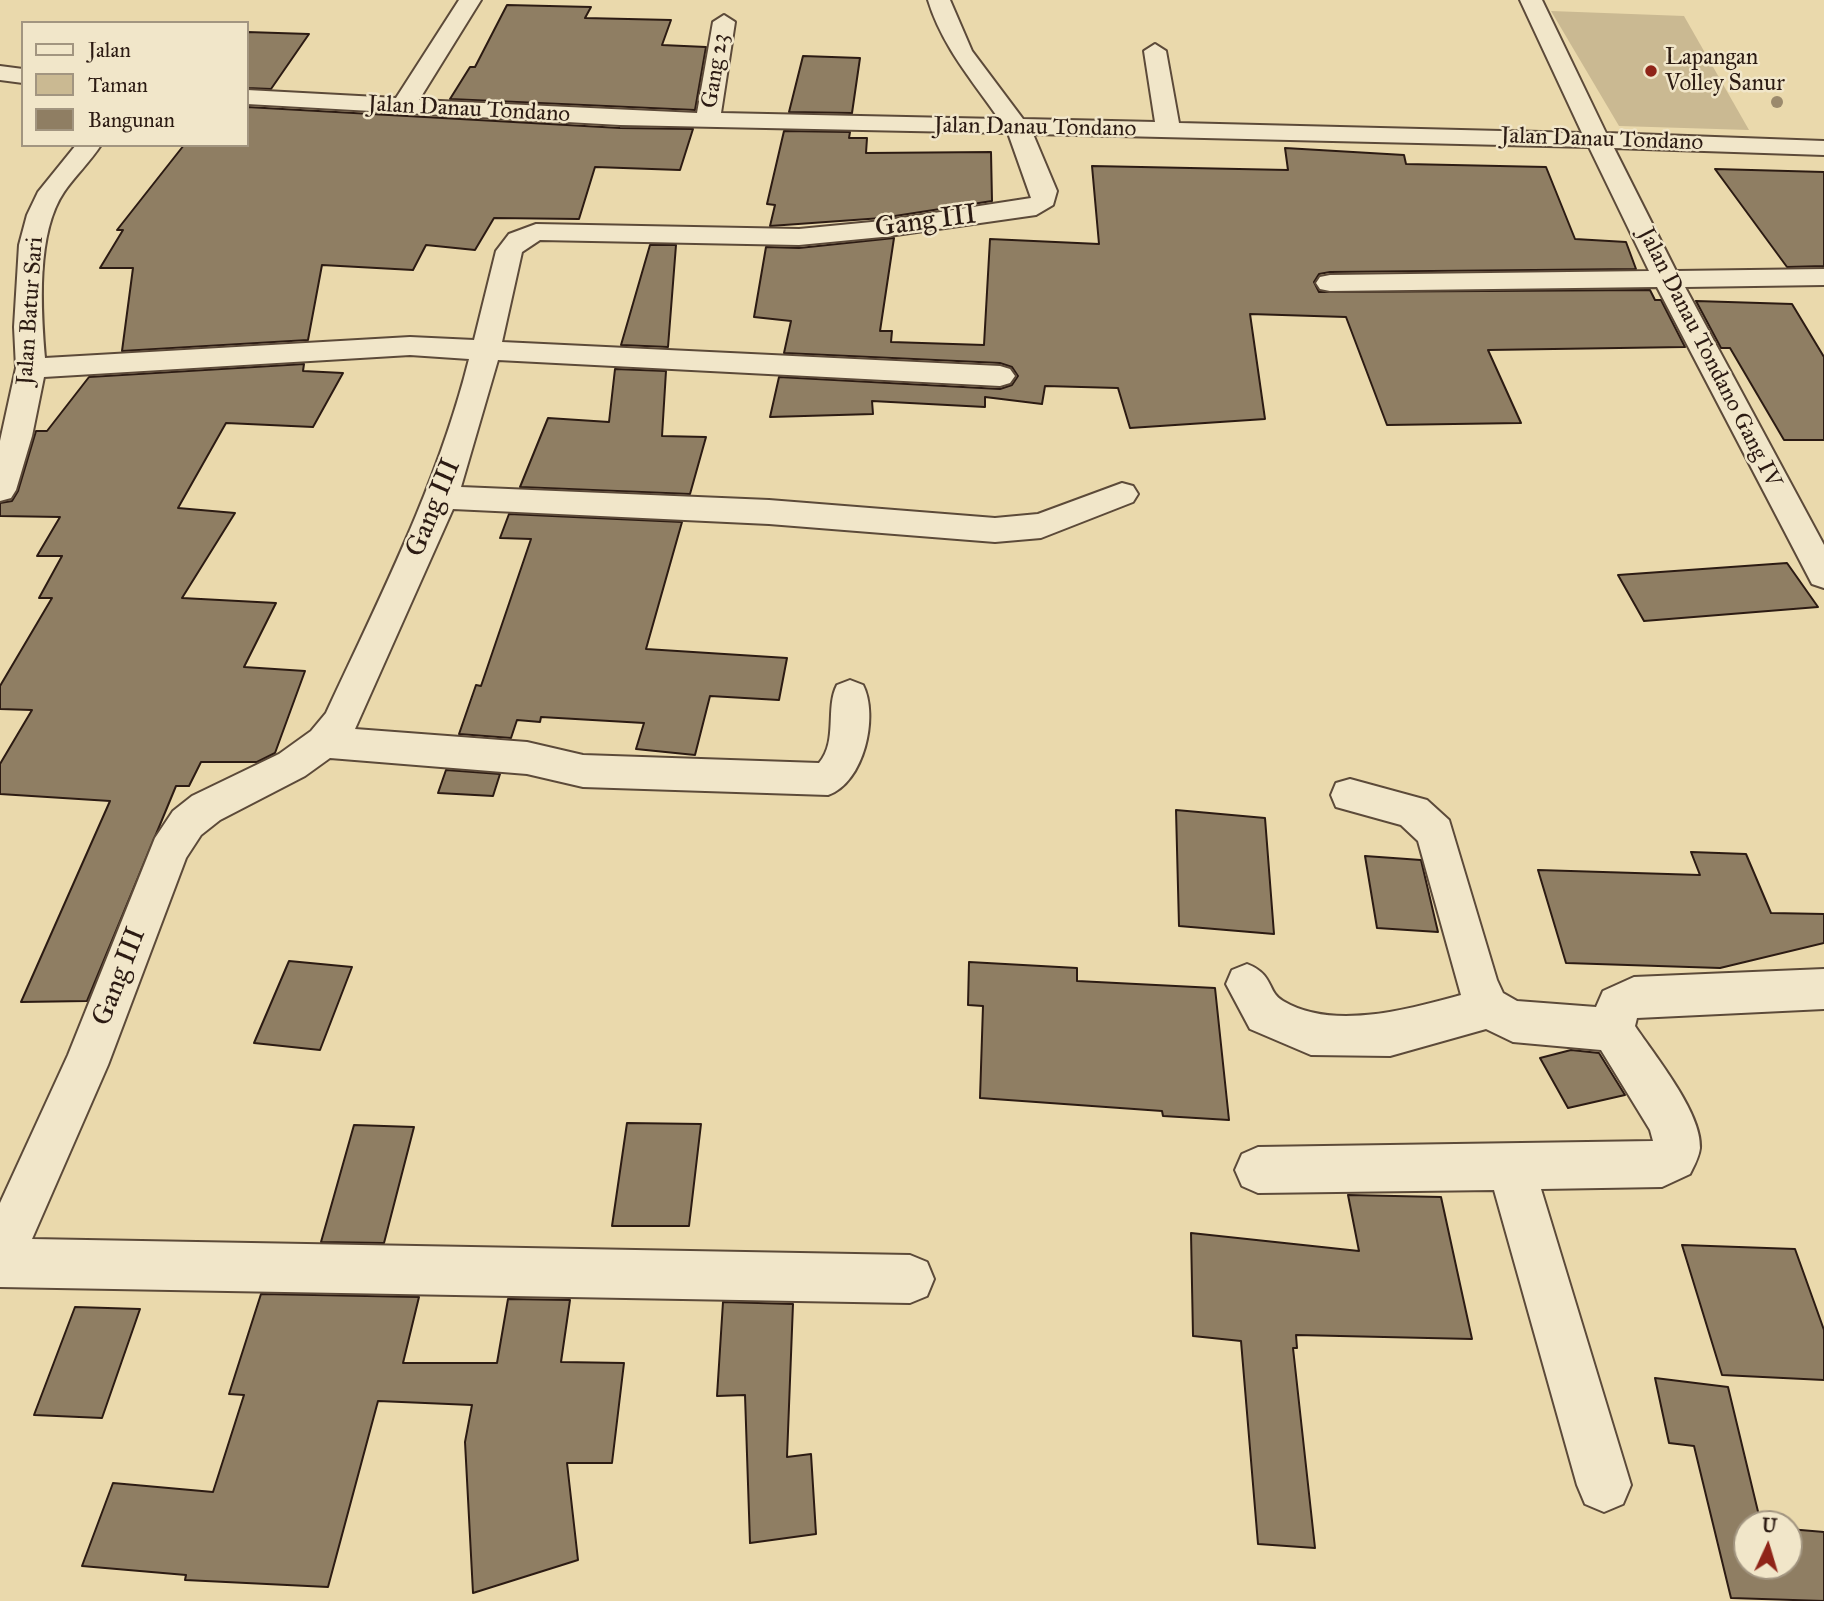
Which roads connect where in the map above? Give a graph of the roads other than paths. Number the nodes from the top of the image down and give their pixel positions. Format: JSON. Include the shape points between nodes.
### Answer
{"nodes":[{"id":1,"x":470,"y":0,"type":"edge"},
{"id":2,"x":939,"y":0,"type":"edge"},
{"id":3,"x":1531,"y":0,"type":"edge"},
{"id":4,"x":724,"y":22,"type":"dead end"},
{"id":5,"x":1155,"y":51,"type":"dead end"},
{"id":6,"x":0,"y":73,"type":"edge"},
{"id":7,"x":21,"y":76,"type":"edge"},
{"id":8,"x":248,"y":97,"type":"edge"},
{"id":9,"x":403,"y":106,"type":"junction"},
{"id":10,"x":708,"y":120,"type":"junction"},
{"id":11,"x":1017,"y":127,"type":"junction"},
{"id":12,"x":1168,"y":131,"type":"junction"},
{"id":13,"x":1596,"y":141,"type":"junction"},
{"id":14,"x":87,"y":147,"type":"edge"},
{"id":15,"x":1824,"y":148,"type":"edge"},
{"id":16,"x":1824,"y":277,"type":"edge"},
{"id":17,"x":1667,"y":278,"type":"junction"},
{"id":18,"x":1330,"y":284,"type":"dead end"},
{"id":19,"x":14,"y":328,"type":"edge"},
{"id":20,"x":484,"y":348,"type":"junction"},
{"id":21,"x":31,"y":368,"type":"junction"},
{"id":22,"x":1000,"y":376,"type":"dead end"},
{"id":23,"x":0,"y":490,"type":"edge"},
{"id":24,"x":1122,"y":494,"type":"dead end"},
{"id":25,"x":442,"y":496,"type":"junction"},
{"id":26,"x":1824,"y":575,"type":"edge"},
{"id":27,"x":850,"y":695,"type":"dead end"},
{"id":28,"x":324,"y":742,"type":"junction"},
{"id":29,"x":1350,"y":795,"type":"dead end"},
{"id":30,"x":1247,"y":985,"type":"dead end"},
{"id":31,"x":1824,"y":989,"type":"edge"},
{"id":32,"x":1488,"y":1008,"type":"junction"},
{"id":33,"x":1613,"y":1030,"type":"junction"},
{"id":34,"x":1511,"y":1167,"type":"junction"},
{"id":35,"x":1258,"y":1170,"type":"dead end"},
{"id":36,"x":0,"y":1257,"type":"edge"},
{"id":37,"x":0,"y":1263,"type":"edge"},
{"id":38,"x":911,"y":1279,"type":"dead end"},
{"id":39,"x":1604,"y":1485,"type":"dead end"}],
"edges":[{"from":1,"to":9,"type":"street"},
{"from":2,"to":11,"type":"street","via":[[967,61]]},
{"from":3,"to":13,"type":"street","name":"Jalan Danau Tondano Gang IV"},
{"from":4,"to":10,"type":"street","name":"Gang 23"},
{"from":5,"to":12,"type":"street"},
{"from":6,"to":7,"type":"street"},
{"from":8,"to":9,"type":"street","name":"Jalan Danau Tondano"},
{"from":9,"to":10,"type":"street","name":"Jalan Danau Tondano"},
{"from":10,"to":11,"type":"street","name":"Jalan Danau Tondano"},
{"from":11,"to":12,"type":"street","name":"Jalan Danau Tondano"},
{"from":11,"to":20,"type":"street","name":"Gang III","via":[[1044,191],[1044,201],[1036,206],[799,237],[526,235],[509,251]]},
{"from":12,"to":13,"type":"street","name":"Jalan Danau Tondano"},
{"from":13,"to":15,"type":"street","name":"Jalan Danau Tondano"},
{"from":13,"to":17,"type":"street","name":"Jalan Danau Tondano Gang IV"},
{"from":14,"to":19,"type":"street","name":"Jalan Batur Sari","via":[[51,192],[40,215]]},
{"from":16,"to":17,"type":"street"},
{"from":17,"to":18,"type":"street"},
{"from":17,"to":26,"type":"street","name":"Jalan Danau Tondano Gang IV"},
{"from":19,"to":21,"type":"street","name":"Jalan Batur Sari"},
{"from":20,"to":21,"type":"street","via":[[332,349]]},
{"from":20,"to":22,"type":"street"},
{"from":20,"to":25,"type":"street","name":"Gang III","via":[[474,399]]},
{"from":21,"to":23,"type":"street","name":"Jalan Batur Sari"},
{"from":24,"to":25,"type":"street","via":[[1041,526],[995,530],[769,512]]},
{"from":25,"to":28,"type":"street","name":"Gang III","via":[[340,722]]},
{"from":27,"to":28,"type":"street","via":[[845,755],[840,769],[828,779],[583,771],[527,758]]},
{"from":28,"to":36,"type":"street","name":"Gang III","via":[[292,765],[206,808],[187,823],[169,850],[86,1065]]},
{"from":29,"to":32,"type":"street","via":[[1413,812],[1434,832]]},
{"from":30,"to":32,"type":"street","via":[[1265,1014],[1311,1034],[1390,1035]]},
{"from":31,"to":33,"type":"street","via":[[1634,997],[1618,1006]]},
{"from":32,"to":33,"type":"street","via":[[1513,1021]]},
{"from":33,"to":34,"type":"street","via":[[1671,1122],[1678,1147],[1674,1158],[1662,1164]]},
{"from":34,"to":35,"type":"street"},
{"from":34,"to":39,"type":"street"},
{"from":37,"to":38,"type":"street"}]}
